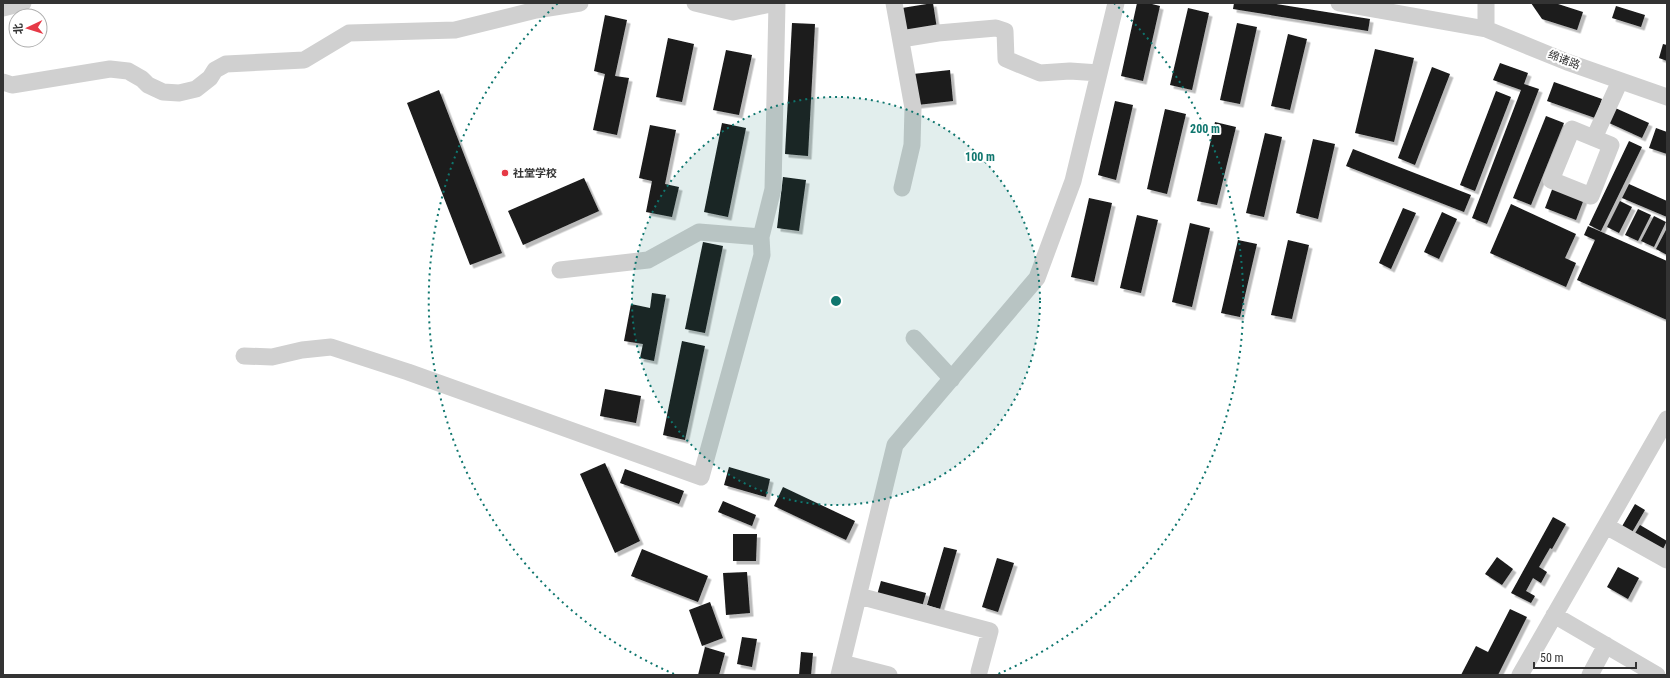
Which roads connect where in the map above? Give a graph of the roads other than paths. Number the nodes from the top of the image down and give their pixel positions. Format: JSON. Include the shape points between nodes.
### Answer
{"nodes":[{"id":1,"x":23,"y":3,"type":"edge"},
{"id":2,"x":580,"y":3,"type":"edge"},
{"id":3,"x":695,"y":3,"type":"edge"},
{"id":4,"x":776,"y":3,"type":"edge"},
{"id":5,"x":894,"y":3,"type":"edge"},
{"id":6,"x":1116,"y":3,"type":"edge"},
{"id":7,"x":1339,"y":3,"type":"edge"},
{"id":8,"x":1486,"y":3,"type":"edge"},
{"id":9,"x":3,"y":8,"type":"edge"},
{"id":10,"x":1486,"y":29,"type":"junction"},
{"id":11,"x":901,"y":39,"type":"junction"},
{"id":12,"x":1099,"y":73,"type":"junction"},
{"id":13,"x":1620,"y":81,"type":"junction"},
{"id":14,"x":3,"y":82,"type":"edge"},
{"id":15,"x":1667,"y":97,"type":"edge"},
{"id":16,"x":1594,"y":138,"type":"dead end"},
{"id":17,"x":902,"y":188,"type":"dead end"},
{"id":18,"x":761,"y":237,"type":"junction"},
{"id":19,"x":560,"y":270,"type":"dead end"},
{"id":20,"x":914,"y":338,"type":"dead end"},
{"id":21,"x":244,"y":356,"type":"dead end"},
{"id":22,"x":952,"y":379,"type":"junction"},
{"id":23,"x":1667,"y":419,"type":"edge"},
{"id":24,"x":1606,"y":526,"type":"junction"},
{"id":25,"x":1667,"y":560,"type":"edge"},
{"id":26,"x":858,"y":596,"type":"junction"},
{"id":27,"x":1554,"y":615,"type":"junction"},
{"id":28,"x":1606,"y":645,"type":"junction"},
{"id":29,"x":841,"y":669,"type":"edge"},
{"id":30,"x":979,"y":672,"type":"dead end"},
{"id":31,"x":889,"y":675,"type":"edge"},
{"id":32,"x":1520,"y":675,"type":"edge"},
{"id":33,"x":1590,"y":675,"type":"edge"},
{"id":34,"x":1657,"y":675,"type":"edge"}],
"edges":[{"from":1,"to":9,"type":"street"},
{"from":2,"to":14,"type":"street","via":[[536,10],[455,30],[349,33],[304,60],[226,64],[215,70],[210,78],[196,89],[179,93],[155,89],[135,74],[119,69],[12,85]]},
{"from":3,"to":4,"type":"street","via":[[733,12]]},
{"from":4,"to":18,"type":"street","via":[[773,189]]},
{"from":5,"to":11,"type":"street"},
{"from":6,"to":12,"type":"street"},
{"from":7,"to":10,"type":"street","name":"绵诸路"},
{"from":8,"to":10,"type":"street"},
{"from":10,"to":13,"type":"street","name":"绵诸路"},
{"from":11,"to":12,"type":"street","via":[[996,28],[1005,31],[1006,59],[1040,73]]},
{"from":11,"to":17,"type":"street","via":[[913,108],[912,145]]},
{"from":12,"to":22,"type":"street","via":[[1073,181],[1037,278]]},
{"from":13,"to":15,"type":"street","name":"绵诸路"},
{"from":13,"to":16,"type":"street"},
{"from":18,"to":19,"type":"street","via":[[700,232],[648,260]]},
{"from":18,"to":21,"type":"street","via":[[762,255],[701,478],[408,372],[331,347],[272,357]]},
{"from":20,"to":22,"type":"street"},
{"from":22,"to":26,"type":"street","via":[[895,445]]},
{"from":23,"to":24,"type":"street"},
{"from":24,"to":25,"type":"street"},
{"from":24,"to":27,"type":"street"},
{"from":26,"to":29,"type":"street"},
{"from":26,"to":30,"type":"street","via":[[990,631]]},
{"from":27,"to":28,"type":"street"},
{"from":27,"to":32,"type":"street"},
{"from":28,"to":33,"type":"street"},
{"from":28,"to":34,"type":"street"},
{"from":29,"to":31,"type":"street"}]}
